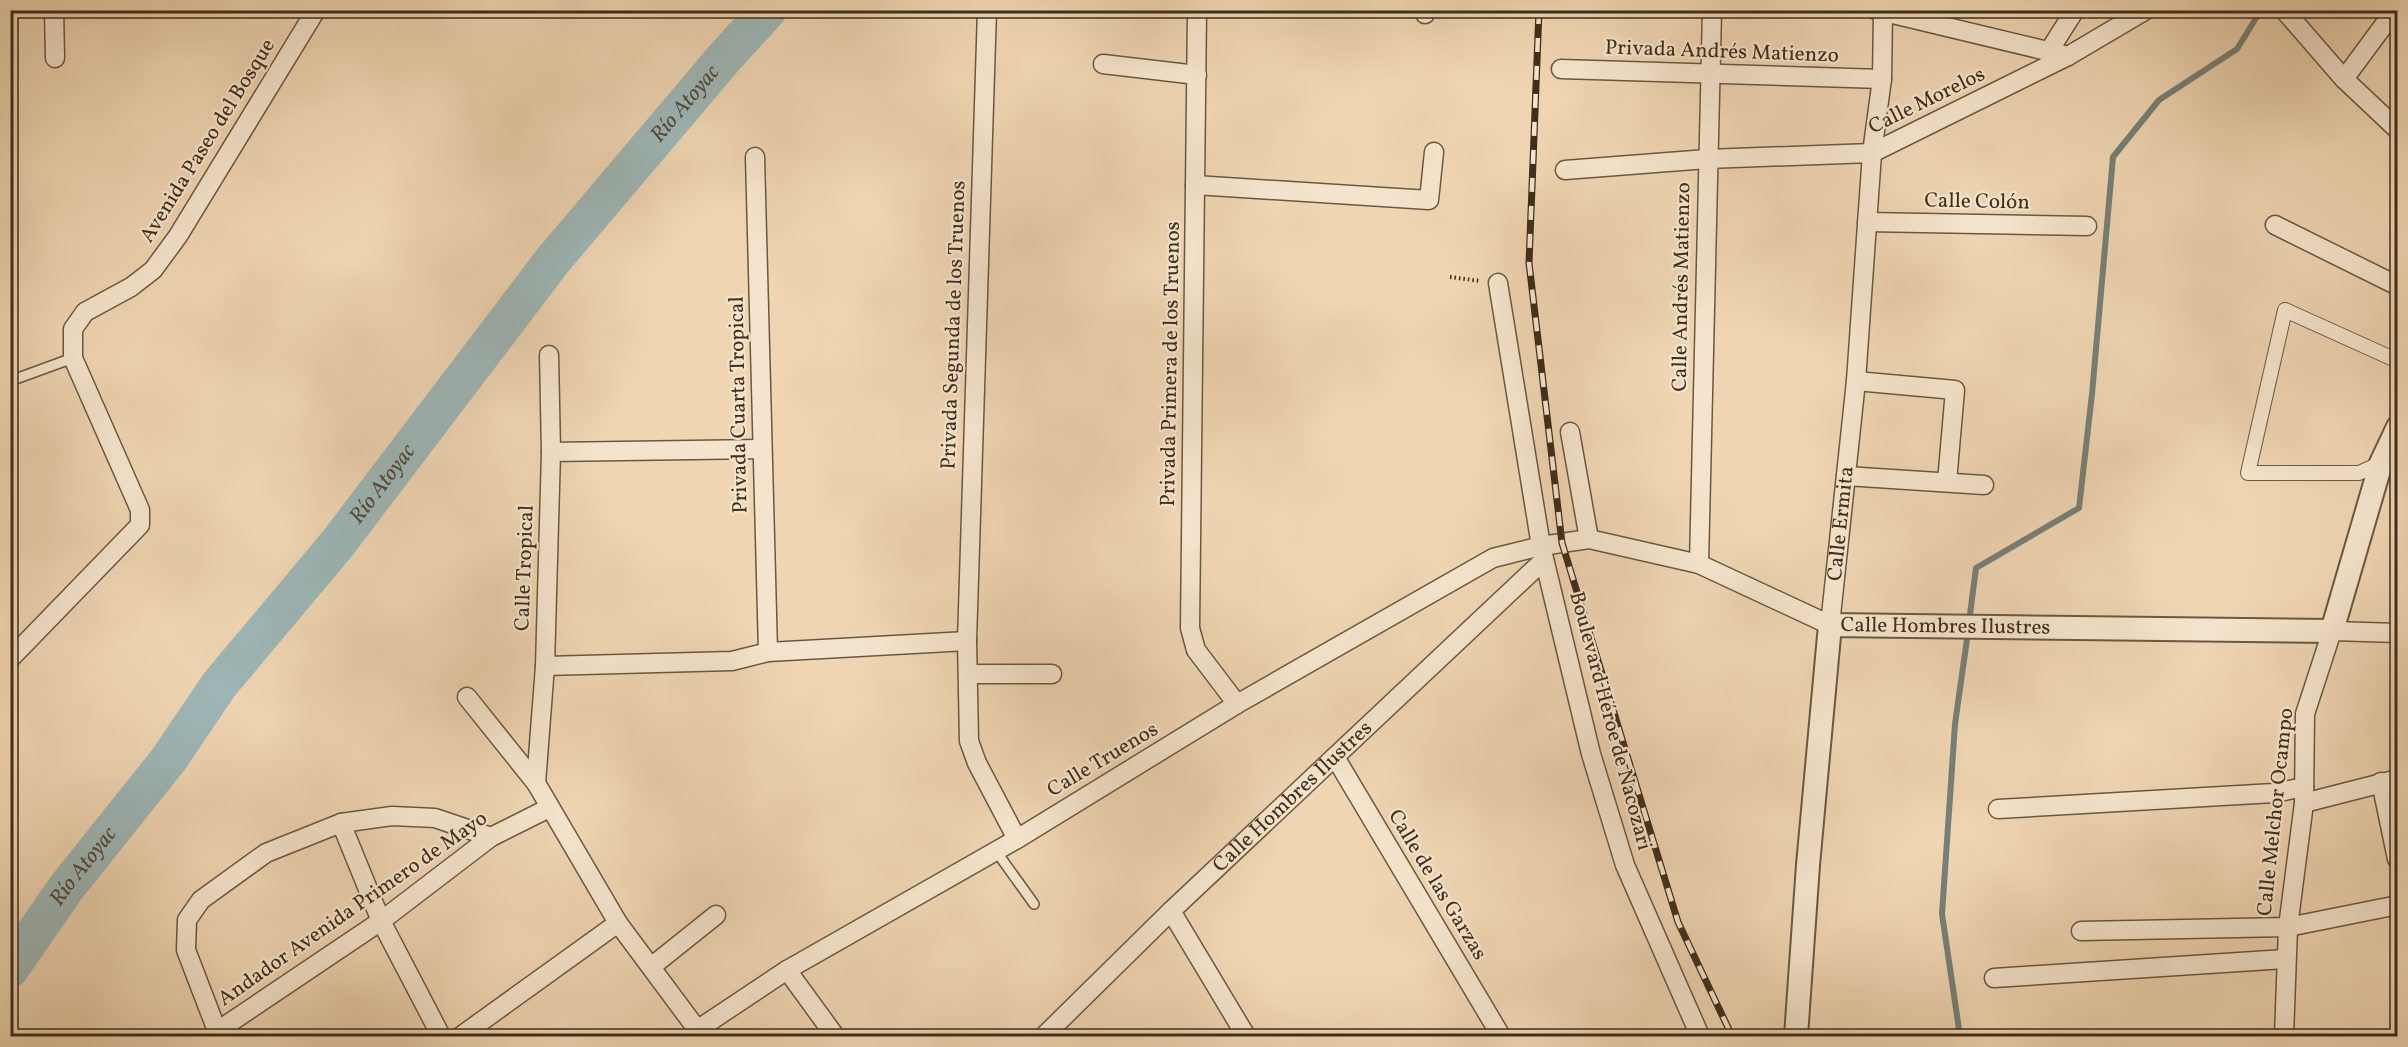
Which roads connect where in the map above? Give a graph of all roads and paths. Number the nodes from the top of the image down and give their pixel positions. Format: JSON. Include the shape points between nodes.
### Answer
{"nodes":[{"id":1,"x":54,"y":10,"type":"edge"},
{"id":2,"x":316,"y":10,"type":"edge"},
{"id":3,"x":987,"y":10,"type":"edge"},
{"id":4,"x":1197,"y":10,"type":"edge"},
{"id":5,"x":1712,"y":10,"type":"edge"},
{"id":6,"x":2075,"y":10,"type":"edge"},
{"id":7,"x":2146,"y":10,"type":"edge"},
{"id":8,"x":2284,"y":10,"type":"edge"},
{"id":9,"x":2395,"y":10,"type":"edge"},
{"id":10,"x":1879,"y":11,"type":"edge"},
{"id":11,"x":2049,"y":51,"type":"junction"},
{"id":12,"x":2068,"y":56,"type":"junction"},
{"id":13,"x":55,"y":58,"type":"dead end"},
{"id":14,"x":1103,"y":64,"type":"dead end"},
{"id":15,"x":1561,"y":69,"type":"dead end"},
{"id":16,"x":1197,"y":75,"type":"junction"},
{"id":17,"x":1709,"y":75,"type":"junction"},
{"id":18,"x":2344,"y":79,"type":"junction"},
{"id":19,"x":1882,"y":80,"type":"junction"},
{"id":20,"x":2397,"y":130,"type":"edge"},
{"id":21,"x":1434,"y":152,"type":"dead end"},
{"id":22,"x":1872,"y":153,"type":"junction"},
{"id":23,"x":755,"y":157,"type":"dead end"},
{"id":24,"x":1707,"y":159,"type":"junction"},
{"id":25,"x":1565,"y":170,"type":"dead end"},
{"id":26,"x":1195,"y":185,"type":"junction"},
{"id":27,"x":1867,"y":222,"type":"junction"},
{"id":28,"x":2275,"y":225,"type":"dead end"},
{"id":29,"x":2087,"y":226,"type":"dead end"},
{"id":30,"x":1450,"y":277,"type":"dead end"},
{"id":31,"x":1498,"y":283,"type":"joint"},
{"id":32,"x":2397,"y":286,"type":"edge"},
{"id":33,"x":549,"y":355,"type":"dead end"},
{"id":34,"x":73,"y":358,"type":"junction"},
{"id":35,"x":2397,"y":360,"type":"edge"},
{"id":36,"x":10,"y":381,"type":"edge"},
{"id":37,"x":1856,"y":381,"type":"junction"},
{"id":38,"x":2397,"y":427,"type":"edge"},
{"id":39,"x":1570,"y":432,"type":"dead end"},
{"id":40,"x":762,"y":449,"type":"junction"},
{"id":41,"x":551,"y":452,"type":"junction"},
{"id":42,"x":2381,"y":463,"type":"junction"},
{"id":43,"x":1846,"y":476,"type":"junction"},
{"id":44,"x":1947,"y":482,"type":"junction"},
{"id":45,"x":1984,"y":485,"type":"dead end"},
{"id":46,"x":1589,"y":539,"type":"junction"},
{"id":47,"x":1543,"y":553,"type":"junction"},
{"id":48,"x":1699,"y":564,"type":"junction"},
{"id":49,"x":1830,"y":626,"type":"junction"},
{"id":50,"x":2332,"y":631,"type":"junction"},
{"id":51,"x":2397,"y":633,"type":"edge"},
{"id":52,"x":967,"y":641,"type":"junction"},
{"id":53,"x":768,"y":652,"type":"junction"},
{"id":54,"x":10,"y":659,"type":"edge"},
{"id":55,"x":545,"y":666,"type":"junction"},
{"id":56,"x":968,"y":674,"type":"junction"},
{"id":57,"x":1052,"y":674,"type":"dead end"},
{"id":58,"x":467,"y":697,"type":"dead end"},
{"id":59,"x":1237,"y":704,"type":"junction"},
{"id":60,"x":1335,"y":757,"type":"junction"},
{"id":61,"x":2389,"y":781,"type":"edge"},
{"id":62,"x":536,"y":783,"type":"junction"},
{"id":63,"x":2304,"y":795,"type":"junction"},
{"id":64,"x":549,"y":808,"type":"junction"},
{"id":65,"x":1998,"y":809,"type":"dead end"},
{"id":66,"x":341,"y":823,"type":"junction"},
{"id":67,"x":491,"y":837,"type":"junction"},
{"id":68,"x":1017,"y":839,"type":"junction"},
{"id":69,"x":996,"y":851,"type":"junction"},
{"id":70,"x":2397,"y":859,"type":"edge"},
{"id":71,"x":1034,"y":904,"type":"dead end"},
{"id":72,"x":2397,"y":905,"type":"edge"},
{"id":73,"x":1171,"y":910,"type":"junction"},
{"id":74,"x":716,"y":915,"type":"dead end"},
{"id":75,"x":381,"y":921,"type":"junction"},
{"id":76,"x":618,"y":923,"type":"junction"},
{"id":77,"x":2288,"y":927,"type":"junction"},
{"id":78,"x":2081,"y":931,"type":"dead end"},
{"id":79,"x":2285,"y":959,"type":"junction"},
{"id":80,"x":651,"y":968,"type":"junction"},
{"id":81,"x":787,"y":970,"type":"junction"},
{"id":82,"x":1994,"y":978,"type":"dead end"},
{"id":83,"x":700,"y":1033,"type":"edge"},
{"id":84,"x":218,"y":1034,"type":"edge"},
{"id":85,"x":441,"y":1036,"type":"edge"},
{"id":86,"x":461,"y":1036,"type":"edge"},
{"id":87,"x":835,"y":1036,"type":"edge"},
{"id":88,"x":1044,"y":1036,"type":"edge"},
{"id":89,"x":1246,"y":1036,"type":"edge"},
{"id":90,"x":1501,"y":1036,"type":"edge"},
{"id":91,"x":1700,"y":1036,"type":"edge"},
{"id":92,"x":1796,"y":1036,"type":"edge"},
{"id":93,"x":2284,"y":1036,"type":"edge"}],
"edges":[{"from":1,"to":13,"type":"street"},
{"from":2,"to":34,"type":"street","name":"Avenida Paseo del Bosque","via":[[178,236],[153,270],[85,312],[79,320],[73,329]]},
{"from":3,"to":52,"type":"street","name":"Privada Segunda de los Truenos"},
{"from":4,"to":16,"type":"street","name":"Privada Primera de los Truenos"},
{"from":5,"to":17,"type":"street","name":"Calle Andrés Matienzo"},
{"from":6,"to":11,"type":"street"},
{"from":7,"to":12,"type":"street","name":"Calle Morelos"},
{"from":8,"to":18,"type":"street"},
{"from":9,"to":18,"type":"street"},
{"from":10,"to":11,"type":"street"},
{"from":10,"to":19,"type":"street","name":"Calle Ermita"},
{"from":11,"to":12,"type":"street"},
{"from":12,"to":22,"type":"street","name":"Calle Morelos"},
{"from":14,"to":16,"type":"street"},
{"from":15,"to":17,"type":"street","name":"Privada Andrés Matienzo"},
{"from":16,"to":26,"type":"street","name":"Privada Primera de los Truenos"},
{"from":17,"to":19,"type":"street","name":"Privada Andrés Matienzo"},
{"from":17,"to":24,"type":"street","name":"Calle Andrés Matienzo"},
{"from":18,"to":20,"type":"street"},
{"from":19,"to":22,"type":"street","name":"Calle Ermita"},
{"from":21,"to":26,"type":"street","via":[[1429,200]]},
{"from":22,"to":24,"type":"street","name":"Calle Morelos"},
{"from":22,"to":27,"type":"street","name":"Calle Ermita"},
{"from":23,"to":40,"type":"street","name":"Privada Cuarta Tropical"},
{"from":24,"to":25,"type":"street","name":"Calle Morelos"},
{"from":24,"to":48,"type":"street","name":"Calle Andrés Matienzo"},
{"from":26,"to":59,"type":"street","name":"Privada Primera de los Truenos","via":[[1190,628],[1196,650]]},
{"from":27,"to":29,"type":"street","name":"Calle Colón"},
{"from":27,"to":37,"type":"street","name":"Calle Ermita"},
{"from":28,"to":32,"type":"street"},
{"from":30,"to":31,"type":"path"},
{"from":31,"to":47,"type":"street","name":"Boulevard Héroe de Nacozari"},
{"from":33,"to":41,"type":"street","name":"Calle Tropical"},
{"from":34,"to":36,"type":"lane"},
{"from":34,"to":54,"type":"street","name":"Avenida Paseo del Bosque","via":[[140,510],[140,525]]},
{"from":35,"to":42,"type":"street","via":[[2285,310],[2248,473],[2359,473]]},
{"from":37,"to":43,"type":"street","name":"Calle Ermita"},
{"from":37,"to":44,"type":"street","via":[[1955,390]]},
{"from":38,"to":42,"type":"street"},
{"from":39,"to":46,"type":"street"},
{"from":40,"to":41,"type":"street"},
{"from":40,"to":53,"type":"street","name":"Privada Cuarta Tropical"},
{"from":41,"to":55,"type":"street","name":"Calle Tropical"},
{"from":42,"to":50,"type":"street"},
{"from":43,"to":44,"type":"street"},
{"from":43,"to":49,"type":"street","name":"Calle Ermita"},
{"from":44,"to":45,"type":"street"},
{"from":46,"to":47,"type":"street","name":"Calle Hombres Ilustres"},
{"from":46,"to":48,"type":"street","name":"Calle Hombres Ilustres"},
{"from":47,"to":59,"type":"street","name":"Calle Truenos","via":[[1493,558]]},
{"from":47,"to":60,"type":"street","name":"Calle Hombres Ilustres"},
{"from":47,"to":91,"type":"street","name":"Boulevard Héroe de Nacozari","via":[[1591,754],[1624,865]]},
{"from":48,"to":49,"type":"street","name":"Calle Hombres Ilustres"},
{"from":49,"to":50,"type":"street","name":"Calle Hombres Ilustres"},
{"from":49,"to":92,"type":"street","name":"Calle Ermita"},
{"from":50,"to":51,"type":"street","name":"Calle Hombres Ilustres"},
{"from":50,"to":63,"type":"street","name":"Calle Melchor Ocampo","via":[[2306,714]]},
{"from":52,"to":53,"type":"street"},
{"from":52,"to":56,"type":"street","name":"Privada Segunda de los Truenos"},
{"from":53,"to":55,"type":"street","via":[[732,662]]},
{"from":55,"to":62,"type":"street","name":"Calle Tropical"},
{"from":56,"to":57,"type":"street"},
{"from":56,"to":68,"type":"street","name":"Privada Segunda de los Truenos","via":[[969,741]]},
{"from":58,"to":62,"type":"street"},
{"from":59,"to":68,"type":"street","name":"Calle Truenos"},
{"from":60,"to":73,"type":"street","name":"Calle Hombres Ilustres"},
{"from":60,"to":90,"type":"street","name":"Calle de las Garzas"},
{"from":61,"to":63,"type":"street"},
{"from":61,"to":70,"type":"street"},
{"from":62,"to":64,"type":"street"},
{"from":63,"to":65,"type":"street","via":[[2274,793]]},
{"from":63,"to":77,"type":"street","name":"Calle Melchor Ocampo"},
{"from":64,"to":67,"type":"street","name":"Andador Avenida Primero de Mayo"},
{"from":64,"to":76,"type":"street"},
{"from":66,"to":67,"type":"street","via":[[392,816],[435,818]]},
{"from":66,"to":75,"type":"street"},
{"from":66,"to":84,"type":"street","via":[[266,853],[201,900],[187,920],[186,950]]},
{"from":67,"to":75,"type":"street","name":"Andador Avenida Primero de Mayo"},
{"from":68,"to":69,"type":"street","name":"Calle Truenos"},
{"from":69,"to":71,"type":"lane"},
{"from":69,"to":81,"type":"street","name":"Calle Truenos"},
{"from":72,"to":77,"type":"street"},
{"from":73,"to":88,"type":"street","name":"Calle Hombres Ilustres"},
{"from":73,"to":89,"type":"street"},
{"from":74,"to":80,"type":"street"},
{"from":75,"to":84,"type":"street","name":"Andador Avenida Primero de Mayo"},
{"from":75,"to":85,"type":"street"},
{"from":76,"to":80,"type":"street"},
{"from":76,"to":86,"type":"street"},
{"from":77,"to":78,"type":"street"},
{"from":77,"to":79,"type":"street","name":"Calle Melchor Ocampo"},
{"from":79,"to":82,"type":"street"},
{"from":79,"to":93,"type":"street","name":"Calle Melchor Ocampo"},
{"from":80,"to":83,"type":"street"},
{"from":81,"to":83,"type":"street","name":"Calle Truenos"},
{"from":81,"to":87,"type":"street"}]}
